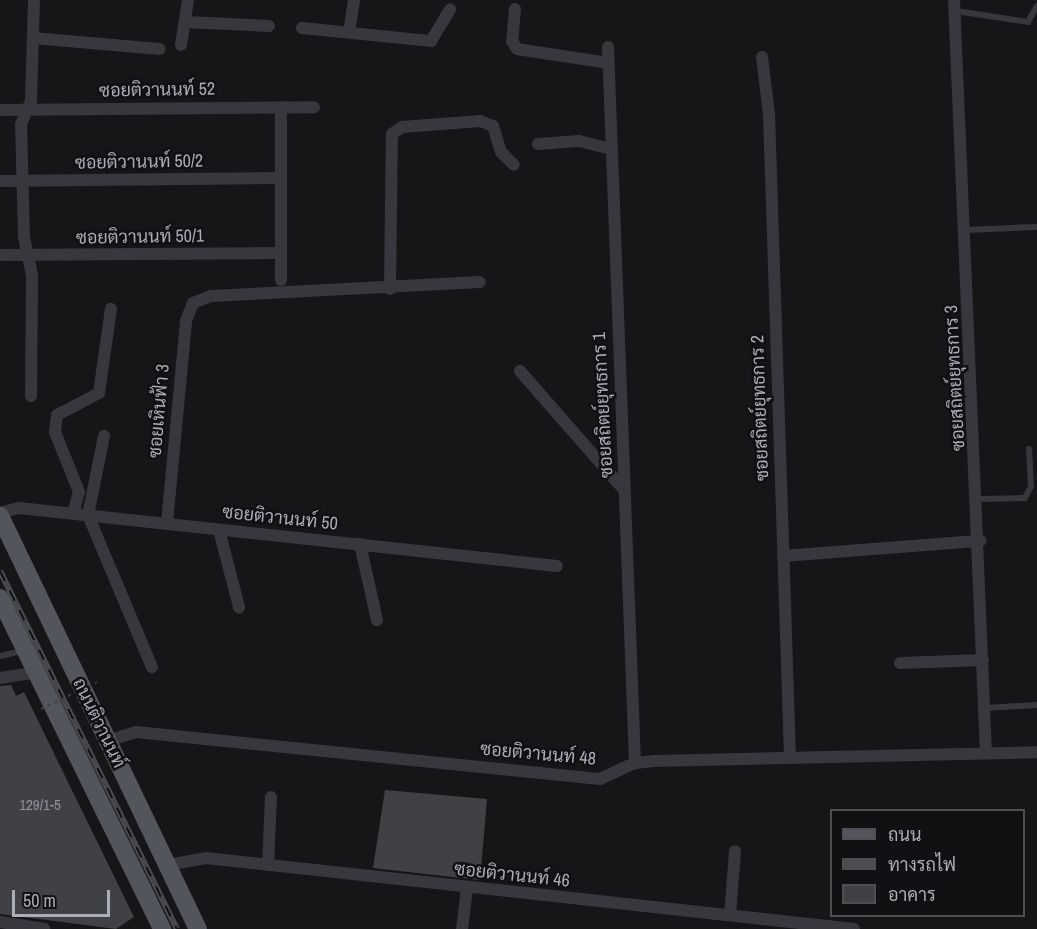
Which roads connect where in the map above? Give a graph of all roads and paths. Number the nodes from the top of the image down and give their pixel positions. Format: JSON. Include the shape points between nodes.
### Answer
{"nodes":[{"id":1,"x":34,"y":0,"type":"edge"},
{"id":2,"x":188,"y":0,"type":"edge"},
{"id":3,"x":354,"y":0,"type":"edge"},
{"id":4,"x":955,"y":4,"type":"edge"},
{"id":5,"x":1037,"y":6,"type":"edge"},
{"id":6,"x":450,"y":9,"type":"dead end"},
{"id":7,"x":515,"y":9,"type":"dead end"},
{"id":8,"x":185,"y":22,"type":"junction"},
{"id":9,"x":269,"y":26,"type":"dead end"},
{"id":10,"x":302,"y":28,"type":"dead end"},
{"id":11,"x":349,"y":32,"type":"junction"},
{"id":12,"x":33,"y":38,"type":"junction"},
{"id":13,"x":181,"y":45,"type":"dead end"},
{"id":14,"x":608,"y":47,"type":"dead end"},
{"id":15,"x":160,"y":49,"type":"dead end"},
{"id":16,"x":762,"y":57,"type":"dead end"},
{"id":17,"x":608,"y":63,"type":"junction"},
{"id":18,"x":281,"y":107,"type":"junction"},
{"id":19,"x":314,"y":107,"type":"dead end"},
{"id":20,"x":0,"y":110,"type":"edge"},
{"id":21,"x":26,"y":110,"type":"junction"},
{"id":22,"x":538,"y":144,"type":"dead end"},
{"id":23,"x":610,"y":148,"type":"junction"},
{"id":24,"x":514,"y":165,"type":"dead end"},
{"id":25,"x":279,"y":178,"type":"junction"},
{"id":26,"x":0,"y":181,"type":"edge"},
{"id":27,"x":23,"y":182,"type":"junction"},
{"id":28,"x":1035,"y":226,"type":"dead end"},
{"id":29,"x":966,"y":230,"type":"junction"},
{"id":30,"x":280,"y":253,"type":"junction"},
{"id":31,"x":0,"y":255,"type":"edge"},
{"id":32,"x":30,"y":256,"type":"junction"},
{"id":33,"x":281,"y":280,"type":"dead end"},
{"id":34,"x":480,"y":282,"type":"dead end"},
{"id":35,"x":390,"y":289,"type":"junction"},
{"id":36,"x":111,"y":309,"type":"dead end"},
{"id":37,"x":520,"y":371,"type":"dead end"},
{"id":38,"x":31,"y":396,"type":"dead end"},
{"id":39,"x":104,"y":436,"type":"dead end"},
{"id":40,"x":1029,"y":449,"type":"dead end"},
{"id":41,"x":625,"y":491,"type":"junction"},
{"id":42,"x":979,"y":499,"type":"junction"},
{"id":43,"x":73,"y":513,"type":"junction"},
{"id":44,"x":0,"y":514,"type":"edge"},
{"id":45,"x":88,"y":515,"type":"junction"},
{"id":46,"x":166,"y":524,"type":"junction"},
{"id":47,"x":219,"y":530,"type":"junction"},
{"id":48,"x":980,"y":541,"type":"junction"},
{"id":49,"x":360,"y":544,"type":"junction"},
{"id":50,"x":783,"y":556,"type":"junction"},
{"id":51,"x":557,"y":566,"type":"dead end"},
{"id":52,"x":0,"y":598,"type":"edge"},
{"id":53,"x":239,"y":607,"type":"dead end"},
{"id":54,"x":4,"y":616,"type":"edge"},
{"id":55,"x":377,"y":620,"type":"dead end"},
{"id":56,"x":26,"y":651,"type":"junction"},
{"id":57,"x":0,"y":656,"type":"edge"},
{"id":58,"x":983,"y":660,"type":"junction"},
{"id":59,"x":900,"y":663,"type":"dead end"},
{"id":60,"x":152,"y":667,"type":"dead end"},
{"id":61,"x":36,"y":672,"type":"junction"},
{"id":62,"x":0,"y":678,"type":"edge"},
{"id":63,"x":97,"y":682,"type":"dead end"},
{"id":64,"x":1037,"y":705,"type":"edge"},
{"id":65,"x":985,"y":708,"type":"junction"},
{"id":66,"x":41,"y":709,"type":"dead end"},
{"id":67,"x":108,"y":741,"type":"junction"},
{"id":68,"x":1037,"y":752,"type":"edge"},
{"id":69,"x":986,"y":753,"type":"junction"},
{"id":70,"x":790,"y":758,"type":"junction"},
{"id":71,"x":635,"y":762,"type":"junction"},
{"id":72,"x":271,"y":797,"type":"dead end"},
{"id":73,"x":735,"y":851,"type":"dead end"},
{"id":74,"x":168,"y":865,"type":"junction"},
{"id":75,"x":268,"y":865,"type":"junction"},
{"id":76,"x":467,"y":888,"type":"junction"},
{"id":77,"x":187,"y":906,"type":"junction"},
{"id":78,"x":730,"y":915,"type":"junction"},
{"id":79,"x":0,"y":922,"type":"edge"},
{"id":80,"x":160,"y":924,"type":"edge"},
{"id":81,"x":826,"y":927,"type":"edge"},
{"id":82,"x":44,"y":929,"type":"edge"},
{"id":83,"x":198,"y":929,"type":"edge"},
{"id":84,"x":462,"y":929,"type":"edge"},
{"id":85,"x":854,"y":929,"type":"edge"}],
"edges":[{"from":1,"to":12,"type":"street"},
{"from":2,"to":8,"type":"street"},
{"from":3,"to":11,"type":"street"},
{"from":4,"to":5,"type":"lane","via":[[1028,22]]},
{"from":4,"to":29,"type":"street","name":"ซอยสถิตย์ยุทธการ 3"},
{"from":6,"to":11,"type":"street","via":[[431,41]]},
{"from":7,"to":17,"type":"street","via":[[512,41],[518,49]]},
{"from":8,"to":9,"type":"street"},
{"from":8,"to":13,"type":"street"},
{"from":10,"to":11,"type":"street"},
{"from":12,"to":15,"type":"street"},
{"from":12,"to":21,"type":"street","via":[[31,101]]},
{"from":14,"to":17,"type":"street","name":"ซอยสถิตย์ยุทธการ 1"},
{"from":16,"to":50,"type":"street","name":"ซอยสถิตย์ยุทธการ 2","via":[[769,114]]},
{"from":17,"to":23,"type":"street","name":"ซอยสถิตย์ยุทธการ 1"},
{"from":18,"to":19,"type":"street","name":"ซอยติวานนท์ 52"},
{"from":18,"to":21,"type":"street","name":"ซอยติวานนท์ 52"},
{"from":18,"to":25,"type":"street"},
{"from":20,"to":21,"type":"street","name":"ซอยติวานนท์ 52"},
{"from":21,"to":27,"type":"street"},
{"from":22,"to":23,"type":"street","via":[[579,141]]},
{"from":23,"to":41,"type":"street","name":"ซอยสถิตย์ยุทธการ 1"},
{"from":24,"to":35,"type":"street","via":[[501,152],[493,126],[480,121],[402,127],[392,134]]},
{"from":25,"to":27,"type":"street","name":"ซอยติวานนท์ 50/2"},
{"from":25,"to":30,"type":"street"},
{"from":26,"to":27,"type":"street","name":"ซอยติวานนท์ 50/2"},
{"from":27,"to":32,"type":"street"},
{"from":28,"to":29,"type":"lane"},
{"from":29,"to":42,"type":"street","name":"ซอยสถิตย์ยุทธการ 3"},
{"from":30,"to":32,"type":"street","name":"ซอยติวานนท์ 50/1"},
{"from":30,"to":33,"type":"street"},
{"from":31,"to":32,"type":"street","name":"ซอยติวานนท์ 50/1"},
{"from":32,"to":38,"type":"street"},
{"from":34,"to":35,"type":"street"},
{"from":35,"to":46,"type":"street","name":"ซอยเหินฟ้า 3","via":[[212,296],[193,303],[186,321]]},
{"from":36,"to":43,"type":"street","via":[[99,393],[57,415],[55,432],[79,492]]},
{"from":37,"to":41,"type":"street"},
{"from":39,"to":45,"type":"street"},
{"from":40,"to":42,"type":"lane","via":[[1030,494],[1020,500]]},
{"from":41,"to":71,"type":"street","name":"ซอยสถิตย์ยุทธการ 1"},
{"from":42,"to":48,"type":"street","name":"ซอยสถิตย์ยุทธการ 3"},
{"from":43,"to":44,"type":"street","name":"ซอยติวานนท์ 50","via":[[19,508]]},
{"from":43,"to":45,"type":"street","name":"ซอยติวานนท์ 50"},
{"from":44,"to":67,"type":"main road","name":"ถนนติวานนท์"},
{"from":45,"to":46,"type":"street","name":"ซอยติวานนท์ 50"},
{"from":45,"to":60,"type":"street"},
{"from":46,"to":47,"type":"street","name":"ซอยติวานนท์ 50"},
{"from":47,"to":49,"type":"street","name":"ซอยติวานนท์ 50"},
{"from":47,"to":53,"type":"street"},
{"from":48,"to":50,"type":"street"},
{"from":48,"to":58,"type":"street","name":"ซอยสถิตย์ยุทธการ 3"},
{"from":49,"to":51,"type":"street","name":"ซอยติวานนท์ 50"},
{"from":49,"to":55,"type":"street"},
{"from":50,"to":70,"type":"street","name":"ซอยสถิตย์ยุทธการ 2"},
{"from":52,"to":54,"type":"main road","name":"ถนนติวานนท์"},
{"from":54,"to":56,"type":"main road","name":"ถนนติวานนท์"},
{"from":56,"to":57,"type":"lane"},
{"from":56,"to":61,"type":"main road","name":"ถนนติวานนท์"},
{"from":58,"to":59,"type":"street"},
{"from":58,"to":65,"type":"street","name":"ซอยสถิตย์ยุทธการ 3"},
{"from":61,"to":62,"type":"street"},
{"from":61,"to":80,"type":"main road","name":"ถนนติวานนท์"},
{"from":63,"to":66,"type":"path","bridge":true},
{"from":64,"to":65,"type":"lane"},
{"from":65,"to":69,"type":"street","name":"ซอยสถิตย์ยุทธการ 3"},
{"from":67,"to":71,"type":"street","name":"ซอยติวานนท์ 48","via":[[136,732],[600,779]]},
{"from":67,"to":74,"type":"main road","name":"ถนนติวานนท์"},
{"from":68,"to":69,"type":"street","name":"ซอยติวานนท์ 48"},
{"from":69,"to":70,"type":"street","name":"ซอยติวานนท์ 48"},
{"from":70,"to":71,"type":"street","name":"ซอยติวานนท์ 48"},
{"from":72,"to":75,"type":"street"},
{"from":73,"to":78,"type":"street"},
{"from":74,"to":75,"type":"street","name":"ซอยติวานนท์ 46","via":[[194,858]]},
{"from":74,"to":77,"type":"main road","name":"ถนนติวานนท์"},
{"from":75,"to":76,"type":"street","name":"ซอยติวานนท์ 46"},
{"from":76,"to":78,"type":"street","name":"ซอยติวานนท์ 46"},
{"from":76,"to":84,"type":"street"},
{"from":77,"to":80,"type":"main road"},
{"from":77,"to":83,"type":"main road","name":"ถนนติวานนท์"},
{"from":78,"to":81,"type":"street","name":"ซอยติวานนท์ 46"},
{"from":79,"to":82,"type":"street"},
{"from":81,"to":85,"type":"street","name":"ซอยติวานนท์ 46"}]}
